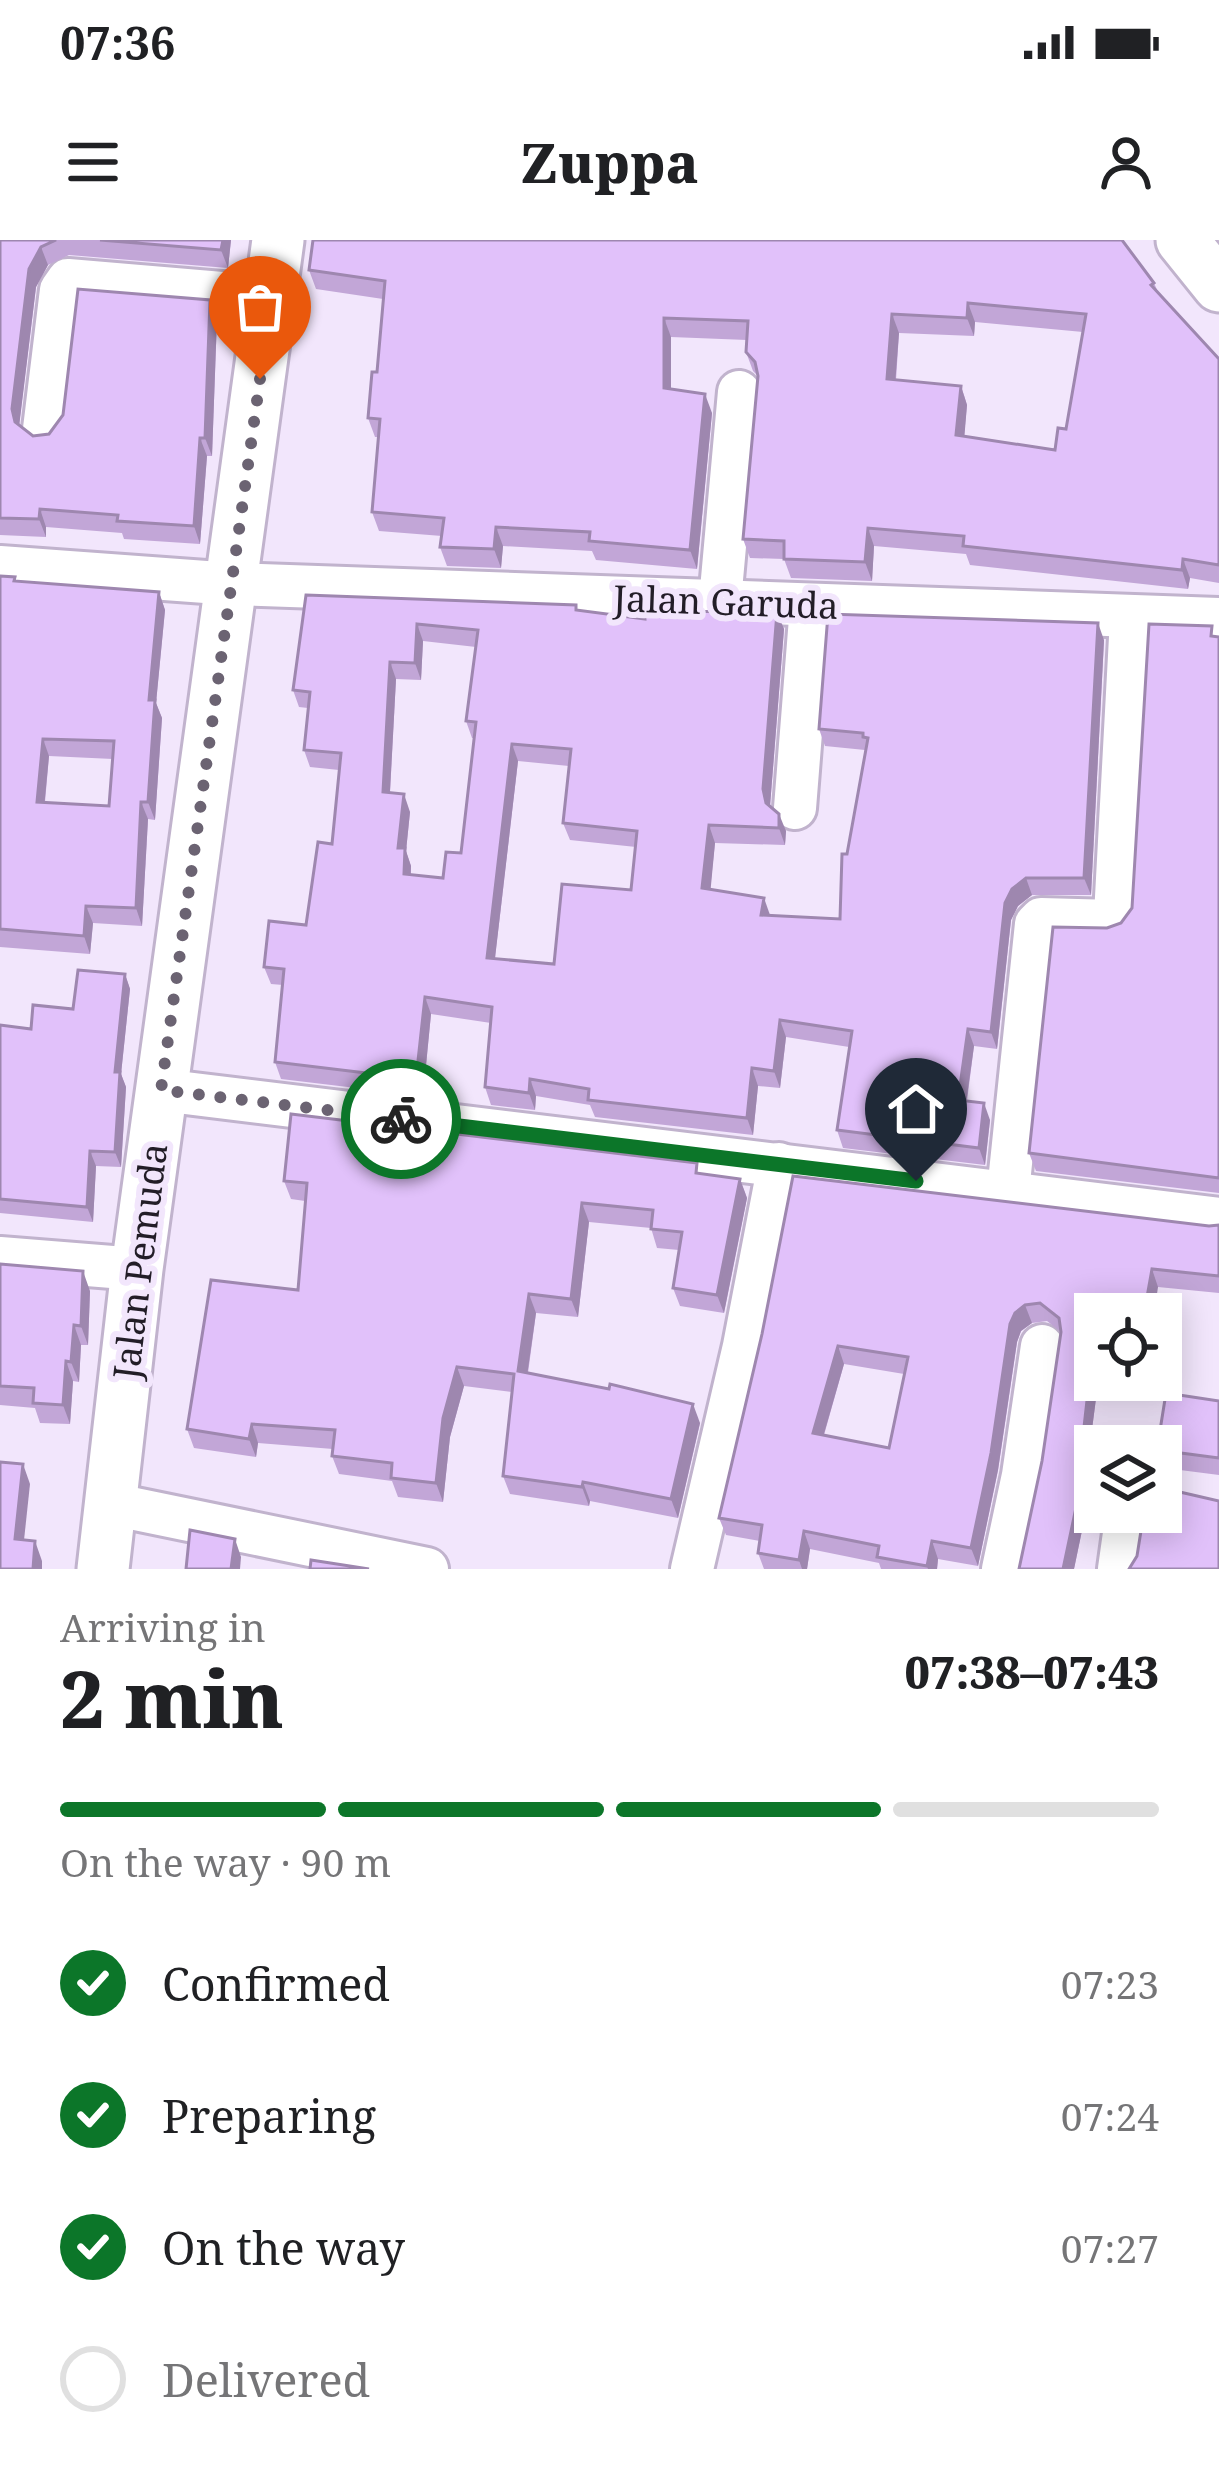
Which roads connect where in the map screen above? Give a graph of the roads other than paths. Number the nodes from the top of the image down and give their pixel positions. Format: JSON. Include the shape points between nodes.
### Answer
{"nodes":[{"id":1,"x":278,"y":240,"type":"edge"},
{"id":2,"x":1182,"y":240,"type":"edge"},
{"id":3,"x":1219,"y":286,"type":"edge"},
{"id":4,"x":271,"y":297,"type":"junction"},
{"id":5,"x":739,"y":392,"type":"dead end"},
{"id":6,"x":44,"y":429,"type":"edge"},
{"id":7,"x":0,"y":567,"type":"edge"},
{"id":8,"x":233,"y":584,"type":"junction"},
{"id":9,"x":720,"y":601,"type":"junction"},
{"id":10,"x":811,"y":606,"type":"junction"},
{"id":11,"x":1131,"y":619,"type":"junction"},
{"id":12,"x":1219,"y":619,"type":"edge"},
{"id":13,"x":795,"y":808,"type":"dead end"},
{"id":14,"x":161,"y":1090,"type":"junction"},
{"id":15,"x":779,"y":1164,"type":"junction"},
{"id":16,"x":1008,"y":1192,"type":"junction"},
{"id":17,"x":1219,"y":1219,"type":"edge"},
{"id":18,"x":0,"y":1258,"type":"edge"},
{"id":19,"x":137,"y":1269,"type":"junction"},
{"id":20,"x":1042,"y":1346,"type":"dead end"},
{"id":21,"x":111,"y":1504,"type":"junction"},
{"id":22,"x":1124,"y":1533,"type":"edge"},
{"id":23,"x":694,"y":1562,"type":"edge"},
{"id":24,"x":371,"y":1563,"type":"edge"},
{"id":25,"x":103,"y":1569,"type":"edge"},
{"id":26,"x":427,"y":1569,"type":"edge"},
{"id":27,"x":1003,"y":1569,"type":"edge"},
{"id":28,"x":1119,"y":1569,"type":"edge"}],
"edges":[{"from":1,"to":4,"type":"main road","name":"Jalan Pemuda"},
{"from":2,"to":3,"type":"main road"},
{"from":4,"to":6,"type":"street","via":[[68,280]]},
{"from":4,"to":8,"type":"main road","name":"Jalan Pemuda"},
{"from":5,"to":9,"type":"street"},
{"from":7,"to":8,"type":"street","name":"Jalan Garuda"},
{"from":8,"to":9,"type":"street","name":"Jalan Garuda"},
{"from":8,"to":14,"type":"main road","name":"Jalan Pemuda"},
{"from":9,"to":10,"type":"street","name":"Jalan Garuda"},
{"from":10,"to":11,"type":"street","name":"Jalan Garuda"},
{"from":10,"to":13,"type":"street"},
{"from":11,"to":12,"type":"street","name":"Jalan Garuda"},
{"from":11,"to":16,"type":"street","via":[[1115,916],[1036,924]]},
{"from":14,"to":15,"type":"street"},
{"from":14,"to":19,"type":"main road","name":"Jalan Pemuda"},
{"from":15,"to":16,"type":"street"},
{"from":15,"to":23,"type":"street"},
{"from":16,"to":17,"type":"street"},
{"from":18,"to":19,"type":"street"},
{"from":19,"to":21,"type":"main road","name":"Jalan Pemuda"},
{"from":20,"to":27,"type":"street"},
{"from":21,"to":24,"type":"street"},
{"from":21,"to":25,"type":"main road","name":"Jalan Pemuda"},
{"from":22,"to":28,"type":"street"},
{"from":24,"to":26,"type":"street"}]}
